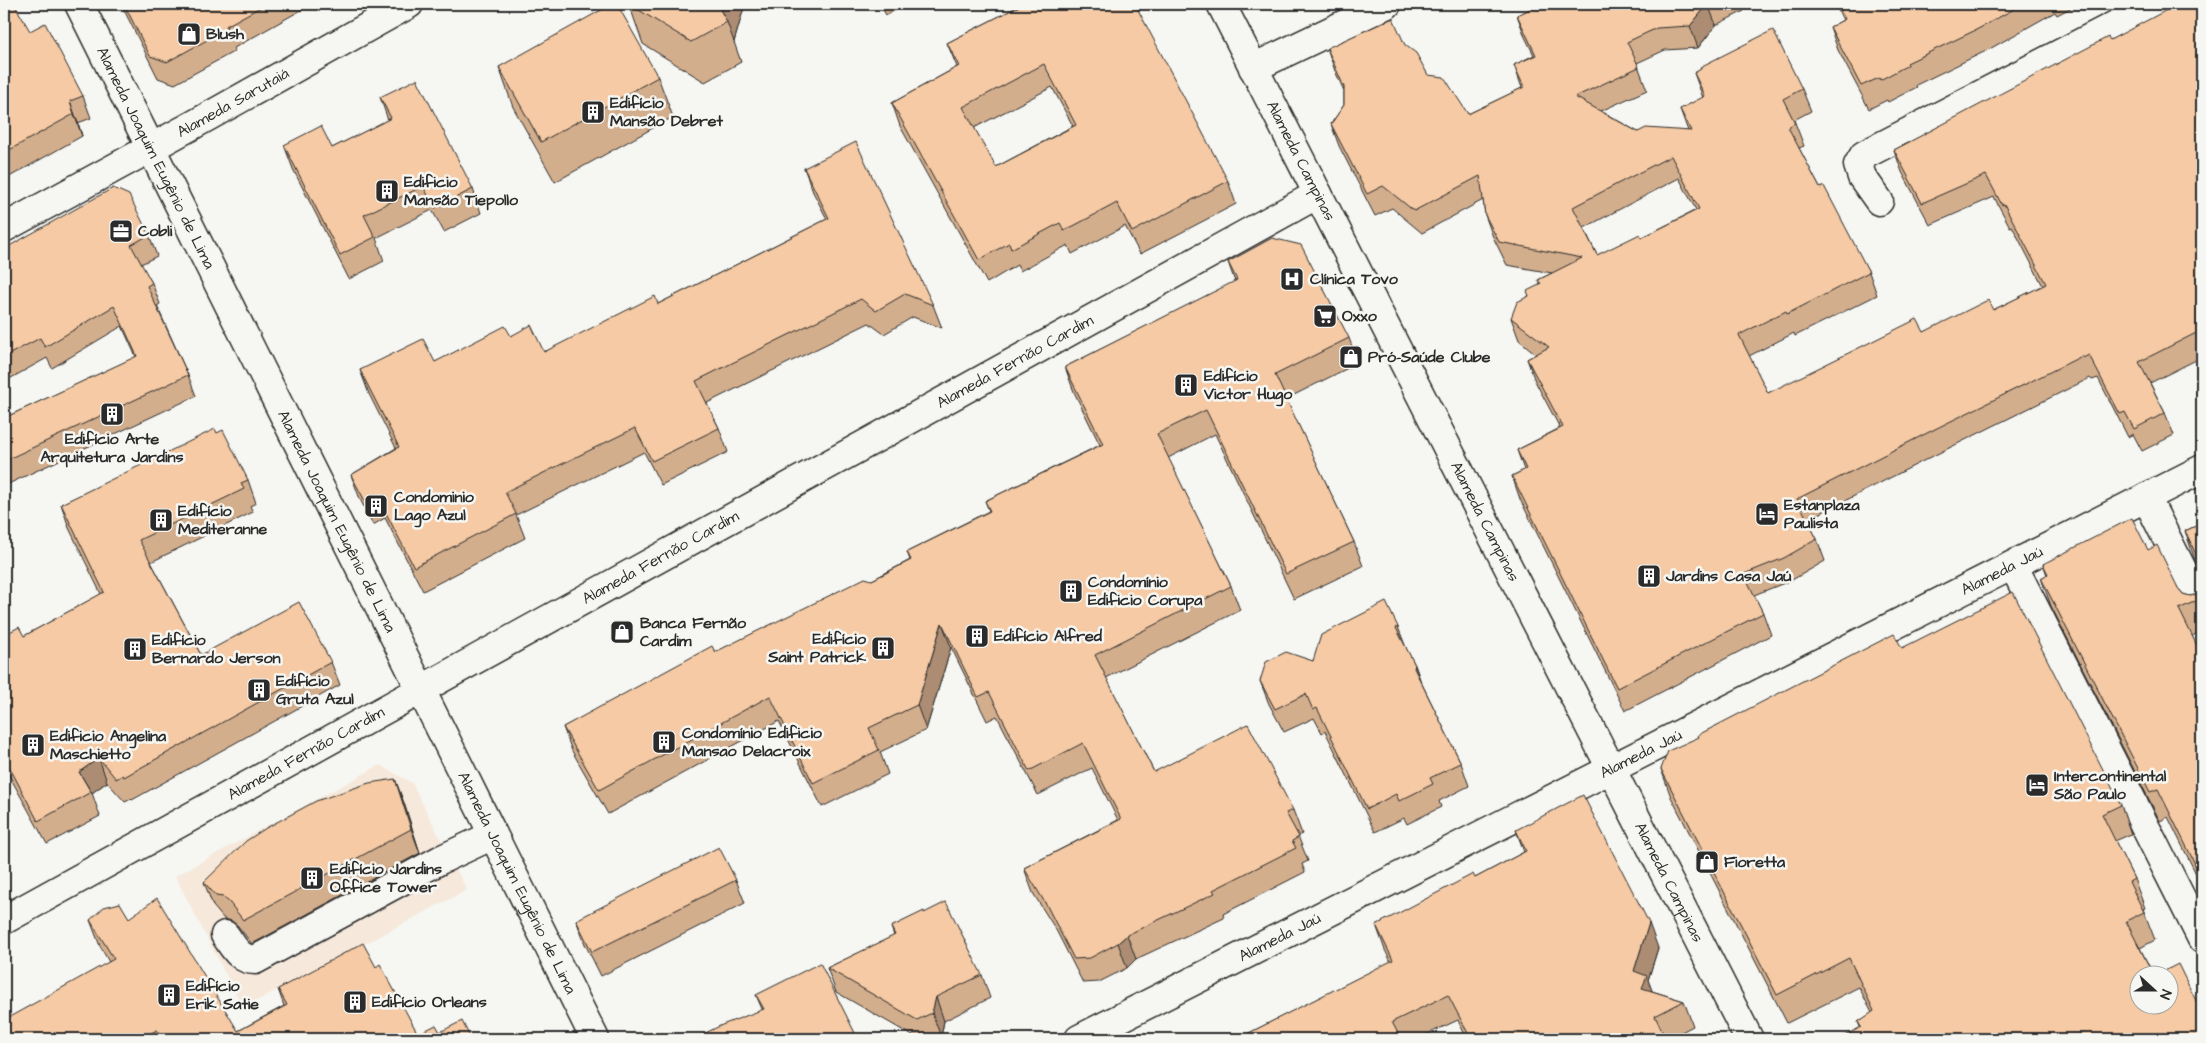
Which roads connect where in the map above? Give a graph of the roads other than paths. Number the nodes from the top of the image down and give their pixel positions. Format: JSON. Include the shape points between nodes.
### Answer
{"nodes":[{"id":1,"x":79,"y":4,"type":"edge"},
{"id":2,"x":409,"y":4,"type":"edge"},
{"id":3,"x":1221,"y":4,"type":"edge"},
{"id":4,"x":1387,"y":4,"type":"edge"},
{"id":5,"x":2156,"y":4,"type":"edge"},
{"id":6,"x":1254,"y":68,"type":"junction"},
{"id":7,"x":151,"y":148,"type":"junction"},
{"id":8,"x":1318,"y":194,"type":"junction"},
{"id":9,"x":1879,"y":202,"type":"dead end"},
{"id":10,"x":4,"y":228,"type":"edge"},
{"id":11,"x":2202,"y":469,"type":"edge"},
{"id":12,"x":2146,"y":497,"type":"junction"},
{"id":13,"x":2013,"y":566,"type":"junction"},
{"id":14,"x":2202,"y":609,"type":"edge"},
{"id":15,"x":421,"y":690,"type":"junction"},
{"id":16,"x":1611,"y":769,"type":"junction"},
{"id":17,"x":493,"y":835,"type":"junction"},
{"id":18,"x":4,"y":920,"type":"edge"},
{"id":19,"x":225,"y":935,"type":"dead end"},
{"id":20,"x":2202,"y":939,"type":"edge"},
{"id":21,"x":595,"y":1039,"type":"edge"},
{"id":22,"x":1079,"y":1039,"type":"edge"},
{"id":23,"x":1749,"y":1039,"type":"edge"}],
"edges":[{"from":1,"to":7,"type":"street","name":"Alameda Joaquim Eugênio de Lima"},
{"from":2,"to":7,"type":"street","name":"Alameda Sarutaiá"},
{"from":3,"to":6,"type":"street","name":"Alameda Campinas"},
{"from":4,"to":6,"type":"street"},
{"from":5,"to":9,"type":"street","via":[[1864,155],[1858,165]]},
{"from":6,"to":8,"type":"street","name":"Alameda Campinas"},
{"from":7,"to":10,"type":"street","name":"Alameda Sarutaiá"},
{"from":7,"to":15,"type":"street","name":"Alameda Joaquim Eugênio de Lima"},
{"from":8,"to":15,"type":"street","name":"Alameda Fernão Cardim"},
{"from":8,"to":16,"type":"street","name":"Alameda Campinas"},
{"from":11,"to":12,"type":"street","name":"Alameda Jaú"},
{"from":12,"to":13,"type":"street","name":"Alameda Jaú"},
{"from":12,"to":14,"type":"street"},
{"from":13,"to":16,"type":"street","name":"Alameda Jaú"},
{"from":13,"to":20,"type":"street"},
{"from":15,"to":17,"type":"street","name":"Alameda Joaquim Eugênio de Lima"},
{"from":15,"to":18,"type":"street","name":"Alameda Fernão Cardim"},
{"from":16,"to":22,"type":"street","name":"Alameda Jaú"},
{"from":16,"to":23,"type":"street","name":"Alameda Campinas"},
{"from":17,"to":19,"type":"street","via":[[440,860],[255,960],[240,956]]},
{"from":17,"to":21,"type":"street","name":"Alameda Joaquim Eugênio de Lima"}]}
